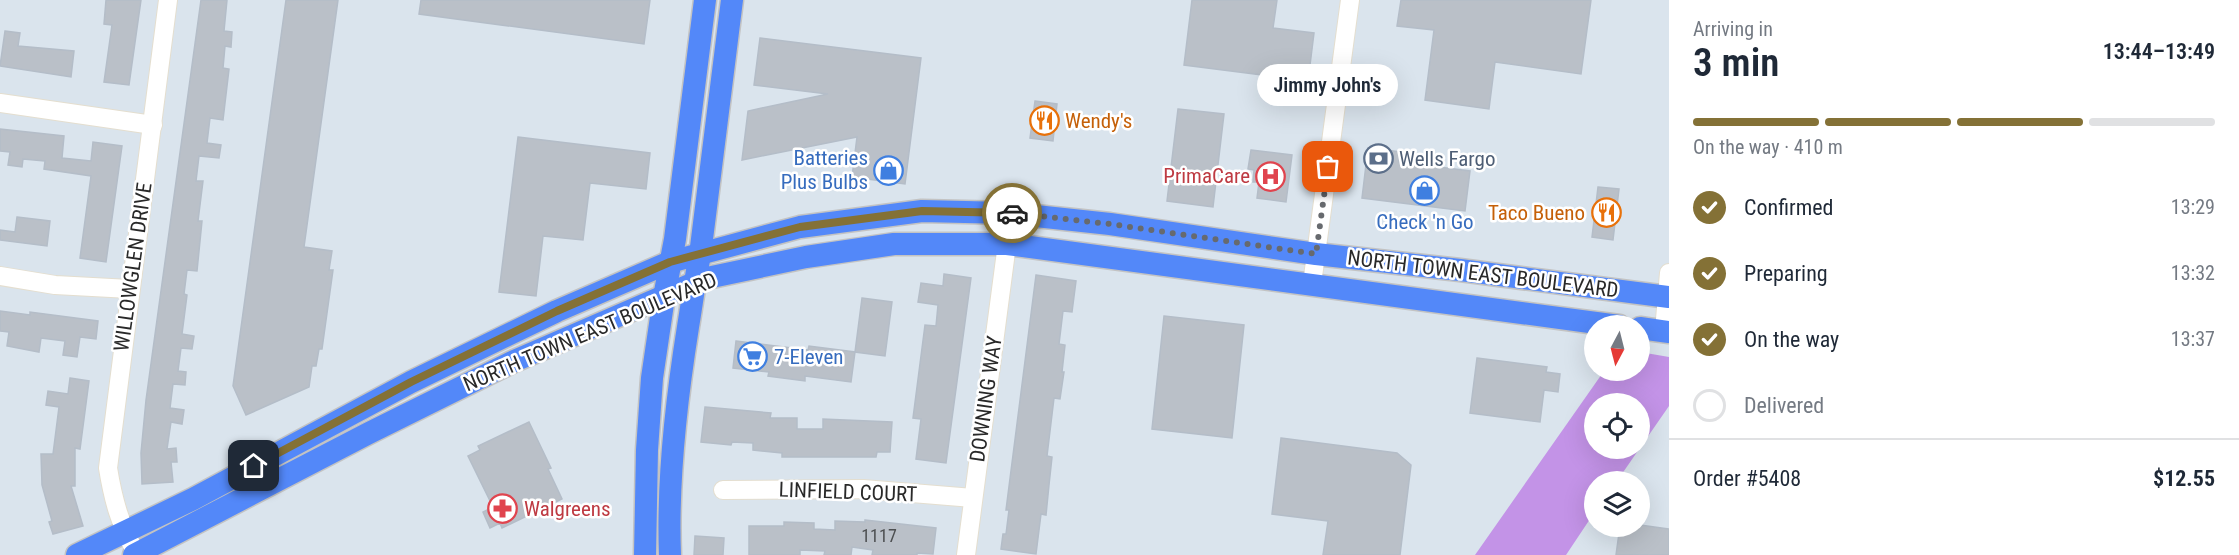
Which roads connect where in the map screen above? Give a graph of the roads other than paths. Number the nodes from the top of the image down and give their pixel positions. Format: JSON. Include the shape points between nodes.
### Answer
{"nodes":[{"id":1,"x":168,"y":0,"type":"edge"},
{"id":2,"x":705,"y":0,"type":"edge"},
{"id":3,"x":732,"y":0,"type":"edge"},
{"id":4,"x":1350,"y":0,"type":"edge"},
{"id":5,"x":702,"y":24,"type":"junction"},
{"id":6,"x":729,"y":27,"type":"junction"},
{"id":7,"x":0,"y":103,"type":"edge"},
{"id":8,"x":153,"y":125,"type":"junction"},
{"id":9,"x":891,"y":215,"type":"junction"},
{"id":10,"x":1138,"y":228,"type":"junction"},
{"id":11,"x":894,"y":244,"type":"junction"},
{"id":12,"x":1007,"y":244,"type":"junction"},
{"id":13,"x":1316,"y":254,"type":"junction"},
{"id":14,"x":700,"y":255,"type":"junction"},
{"id":15,"x":1133,"y":260,"type":"junction"},
{"id":16,"x":670,"y":262,"type":"junction"},
{"id":17,"x":1460,"y":270,"type":"junction"},
{"id":18,"x":1669,"y":273,"type":"edge"},
{"id":19,"x":0,"y":276,"type":"edge"},
{"id":20,"x":694,"y":283,"type":"junction"},
{"id":21,"x":1312,"y":284,"type":"junction"},
{"id":22,"x":130,"y":289,"type":"junction"},
{"id":23,"x":664,"y":297,"type":"junction"},
{"id":24,"x":1668,"y":297,"type":"edge"},
{"id":25,"x":1455,"y":304,"type":"junction"},
{"id":26,"x":1584,"y":321,"type":"edge"},
{"id":27,"x":1650,"y":330,"type":"edge"},
{"id":28,"x":1666,"y":332,"type":"edge"},
{"id":29,"x":484,"y":347,"type":"junction"},
{"id":30,"x":495,"y":370,"type":"junction"},
{"id":31,"x":357,"y":411,"type":"junction"},
{"id":32,"x":369,"y":433,"type":"junction"},
{"id":33,"x":723,"y":490,"type":"dead end"},
{"id":34,"x":973,"y":498,"type":"junction"},
{"id":35,"x":645,"y":520,"type":"junction"},
{"id":36,"x":669,"y":520,"type":"junction"},
{"id":37,"x":124,"y":532,"type":"junction"},
{"id":38,"x":135,"y":554,"type":"edge"},
{"id":39,"x":77,"y":555,"type":"edge"},
{"id":40,"x":645,"y":555,"type":"edge"},
{"id":41,"x":670,"y":555,"type":"edge"},
{"id":42,"x":966,"y":555,"type":"edge"}],
"edges":[{"from":1,"to":8,"type":"street","name":"WILLOWGLEN DRIVE"},
{"from":2,"to":5,"type":"main road"},
{"from":3,"to":6,"type":"main road"},
{"from":4,"to":13,"type":"street"},
{"from":5,"to":6,"type":"main road"},
{"from":5,"to":16,"type":"main road"},
{"from":6,"to":14,"type":"main road"},
{"from":7,"to":8,"type":"street"},
{"from":8,"to":22,"type":"street","name":"WILLOWGLEN DRIVE"},
{"from":9,"to":10,"type":"main road","name":"NORTH TOWN EAST BOULEVARD","via":[[922,211],[1008,213]]},
{"from":9,"to":11,"type":"main road"},
{"from":9,"to":14,"type":"main road","name":"NORTH TOWN EAST BOULEVARD","via":[[800,227]]},
{"from":10,"to":13,"type":"main road","name":"NORTH TOWN EAST BOULEVARD"},
{"from":10,"to":15,"type":"main road"},
{"from":11,"to":12,"type":"main road","name":"NORTH TOWN EAST BOULEVARD"},
{"from":11,"to":20,"type":"main road","name":"NORTH TOWN EAST BOULEVARD","via":[[806,257]]},
{"from":12,"to":15,"type":"main road","name":"NORTH TOWN EAST BOULEVARD"},
{"from":12,"to":34,"type":"street","name":"DOWNING WAY"},
{"from":13,"to":17,"type":"main road","name":"NORTH TOWN EAST BOULEVARD"},
{"from":13,"to":21,"type":"street"},
{"from":14,"to":16,"type":"main road","name":"NORTH TOWN EAST BOULEVARD"},
{"from":14,"to":20,"type":"main road"},
{"from":15,"to":21,"type":"main road","name":"NORTH TOWN EAST BOULEVARD"},
{"from":16,"to":23,"type":"main road"},
{"from":16,"to":29,"type":"main road","name":"NORTH TOWN EAST BOULEVARD"},
{"from":17,"to":24,"type":"main road","name":"NORTH TOWN EAST BOULEVARD"},
{"from":17,"to":25,"type":"main road"},
{"from":18,"to":24,"type":"street"},
{"from":19,"to":22,"type":"street","via":[[55,285]]},
{"from":20,"to":23,"type":"main road","name":"NORTH TOWN EAST BOULEVARD"},
{"from":20,"to":36,"type":"main road","via":[[678,391]]},
{"from":21,"to":25,"type":"main road","name":"NORTH TOWN EAST BOULEVARD"},
{"from":22,"to":37,"type":"street","name":"WILLOWGLEN DRIVE","via":[[108,468]]},
{"from":23,"to":30,"type":"main road","name":"NORTH TOWN EAST BOULEVARD"},
{"from":23,"to":35,"type":"main road","via":[[652,378]]},
{"from":24,"to":28,"type":"street"},
{"from":25,"to":26,"type":"main road","name":"NORTH TOWN EAST BOULEVARD"},
{"from":27,"to":28,"type":"main road"},
{"from":29,"to":30,"type":"main road"},
{"from":29,"to":31,"type":"main road","name":"NORTH TOWN EAST BOULEVARD"},
{"from":30,"to":32,"type":"main road","name":"NORTH TOWN EAST BOULEVARD"},
{"from":31,"to":32,"type":"main road"},
{"from":31,"to":37,"type":"main road","name":"NORTH TOWN EAST BOULEVARD"},
{"from":32,"to":38,"type":"main road","name":"NORTH TOWN EAST BOULEVARD"},
{"from":33,"to":34,"type":"street","name":"LINFIELD COURT","via":[[863,489]]},
{"from":34,"to":42,"type":"street","name":"DOWNING WAY"},
{"from":35,"to":36,"type":"main road"},
{"from":35,"to":40,"type":"main road"},
{"from":36,"to":41,"type":"main road"},
{"from":37,"to":38,"type":"street","name":"WILLOWGLEN DRIVE"},
{"from":37,"to":39,"type":"main road","name":"NORTH TOWN EAST BOULEVARD"}]}
